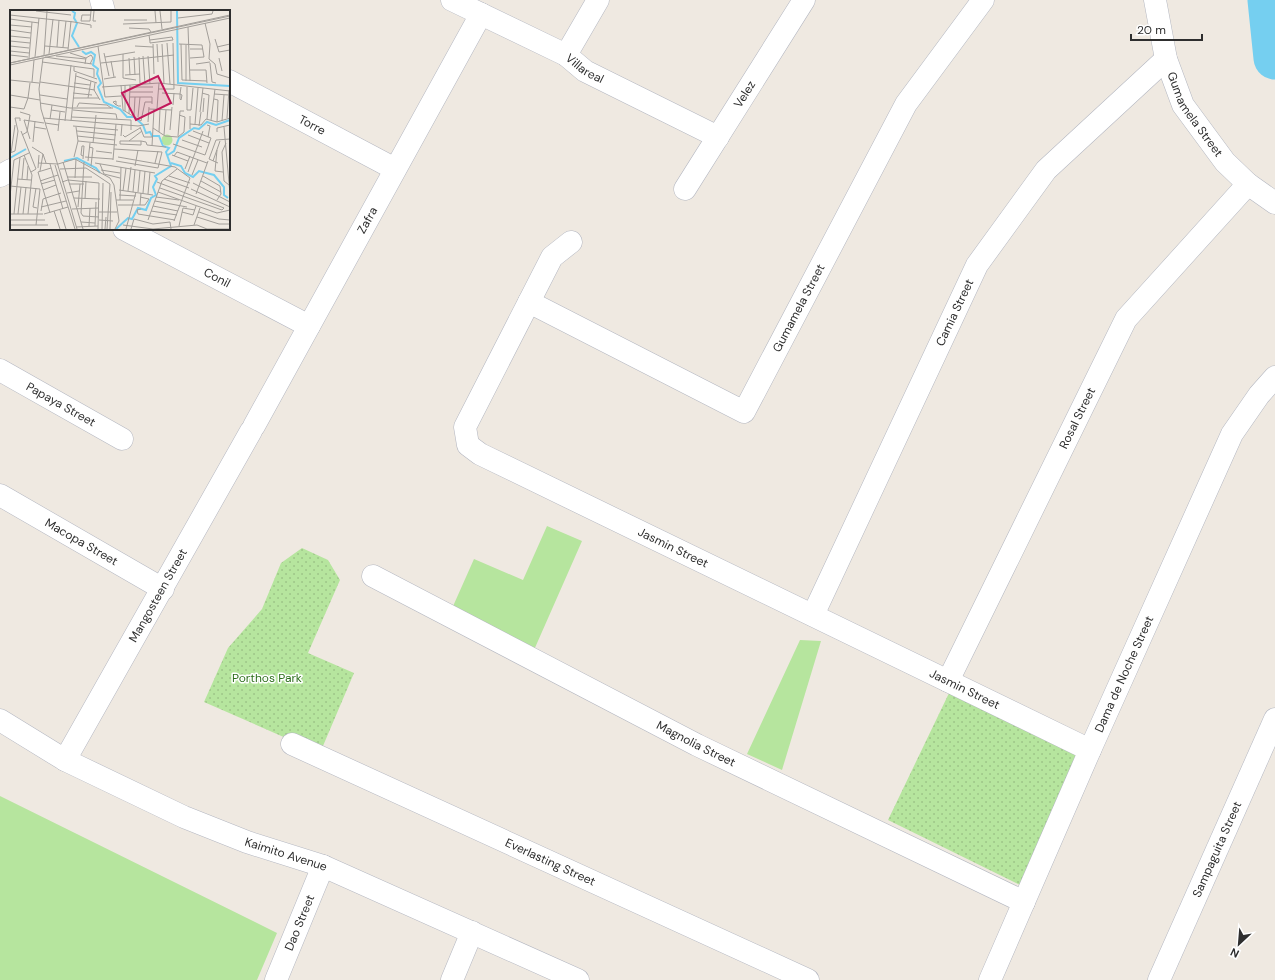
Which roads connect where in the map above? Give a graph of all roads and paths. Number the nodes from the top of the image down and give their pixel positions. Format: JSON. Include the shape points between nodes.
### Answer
{"nodes":[{"id":1,"x":101,"y":0,"type":"edge"},
{"id":2,"x":452,"y":0,"type":"edge"},
{"id":3,"x":598,"y":0,"type":"edge"},
{"id":4,"x":804,"y":0,"type":"edge"},
{"id":5,"x":983,"y":0,"type":"edge"},
{"id":6,"x":1155,"y":0,"type":"edge"},
{"id":7,"x":104,"y":10,"type":"edge"},
{"id":8,"x":481,"y":14,"type":"junction"},
{"id":9,"x":566,"y":55,"type":"junction"},
{"id":10,"x":1166,"y":59,"type":"junction"},
{"id":11,"x":230,"y":82,"type":"edge"},
{"id":12,"x":718,"y":137,"type":"junction"},
{"id":13,"x":395,"y":169,"type":"junction"},
{"id":14,"x":10,"y":171,"type":"edge"},
{"id":15,"x":0,"y":176,"type":"edge"},
{"id":16,"x":1248,"y":184,"type":"junction"},
{"id":17,"x":685,"y":189,"type":"dead end"},
{"id":18,"x":1275,"y":203,"type":"edge"},
{"id":19,"x":126,"y":230,"type":"edge"},
{"id":20,"x":571,"y":242,"type":"dead end"},
{"id":21,"x":529,"y":302,"type":"junction"},
{"id":22,"x":309,"y":326,"type":"junction"},
{"id":23,"x":0,"y":370,"type":"edge"},
{"id":24,"x":1275,"y":377,"type":"edge"},
{"id":25,"x":252,"y":429,"type":"joint"},
{"id":26,"x":122,"y":439,"type":"dead end"},
{"id":27,"x":0,"y":495,"type":"edge"},
{"id":28,"x":373,"y":576,"type":"dead end"},
{"id":29,"x":163,"y":589,"type":"junction"},
{"id":30,"x":813,"y":615,"type":"junction"},
{"id":31,"x":948,"y":681,"type":"junction"},
{"id":32,"x":1275,"y":719,"type":"edge"},
{"id":33,"x":0,"y":720,"type":"edge"},
{"id":34,"x":292,"y":744,"type":"dead end"},
{"id":35,"x":1090,"y":750,"type":"junction"},
{"id":36,"x":65,"y":760,"type":"junction"},
{"id":37,"x":323,"y":866,"type":"junction"},
{"id":38,"x":1024,"y":902,"type":"junction"},
{"id":39,"x":472,"y":932,"type":"junction"},
{"id":40,"x":276,"y":980,"type":"edge"},
{"id":41,"x":452,"y":980,"type":"edge"},
{"id":42,"x":578,"y":980,"type":"edge"},
{"id":43,"x":808,"y":980,"type":"edge"},
{"id":44,"x":990,"y":980,"type":"edge"},
{"id":45,"x":1159,"y":980,"type":"edge"}],
"edges":[{"from":1,"to":7,"type":"street"},
{"from":2,"to":8,"type":"street","name":"Villareal"},
{"from":3,"to":9,"type":"street"},
{"from":4,"to":12,"type":"street","name":"Velez"},
{"from":5,"to":21,"type":"street","name":"Gumamela Street","via":[[906,104],[744,412]]},
{"from":6,"to":10,"type":"street","name":"Gumamela Street"},
{"from":8,"to":9,"type":"street","name":"Villareal"},
{"from":8,"to":13,"type":"street","name":"Zafra"},
{"from":9,"to":12,"type":"street","name":"Villareal","via":[[584,71]]},
{"from":10,"to":16,"type":"street","name":"Gumamela Street","via":[[1184,105],[1225,162]]},
{"from":10,"to":30,"type":"street","name":"Camia Street","via":[[1046,170],[976,265]]},
{"from":11,"to":13,"type":"street","name":"Torre"},
{"from":12,"to":17,"type":"street","name":"Velez"},
{"from":13,"to":22,"type":"street","name":"Zafra"},
{"from":14,"to":15,"type":"street"},
{"from":16,"to":18,"type":"street","name":"Gumamela Street"},
{"from":16,"to":31,"type":"street","name":"Rosal Street","via":[[1126,319]]},
{"from":19,"to":22,"type":"street","name":"Conil"},
{"from":20,"to":21,"type":"street","name":"Jasmin Street","via":[[552,257]]},
{"from":21,"to":30,"type":"street","name":"Jasmin Street","via":[[465,426],[468,444],[480,454]]},
{"from":22,"to":25,"type":"street","name":"Zafra"},
{"from":23,"to":26,"type":"street","name":"Papaya Street"},
{"from":24,"to":35,"type":"street","name":"Dama de Noche Street","via":[[1232,434]]},
{"from":25,"to":29,"type":"street","name":"Mangosteen Street"},
{"from":27,"to":29,"type":"street","name":"Macopa Street"},
{"from":28,"to":38,"type":"street","name":"Magnolia Street","via":[[697,745]]},
{"from":29,"to":36,"type":"street","name":"Mangosteen Street"},
{"from":30,"to":31,"type":"street","name":"Jasmin Street"},
{"from":31,"to":35,"type":"street","name":"Jasmin Street"},
{"from":32,"to":45,"type":"street","name":"Sampaguita Street"},
{"from":33,"to":36,"type":"street","name":"Kaimito Avenue"},
{"from":34,"to":43,"type":"street","name":"Everlasting Street"},
{"from":35,"to":38,"type":"street","name":"Dama de Noche Street"},
{"from":36,"to":37,"type":"street","name":"Kaimito Avenue","via":[[184,817],[247,842]]},
{"from":37,"to":39,"type":"street","name":"Kaimito Avenue"},
{"from":37,"to":40,"type":"street","name":"Dao Street"},
{"from":38,"to":44,"type":"street","name":"Dama de Noche Street"},
{"from":39,"to":41,"type":"street"},
{"from":39,"to":42,"type":"street","name":"Kaimito Avenue"}]}
